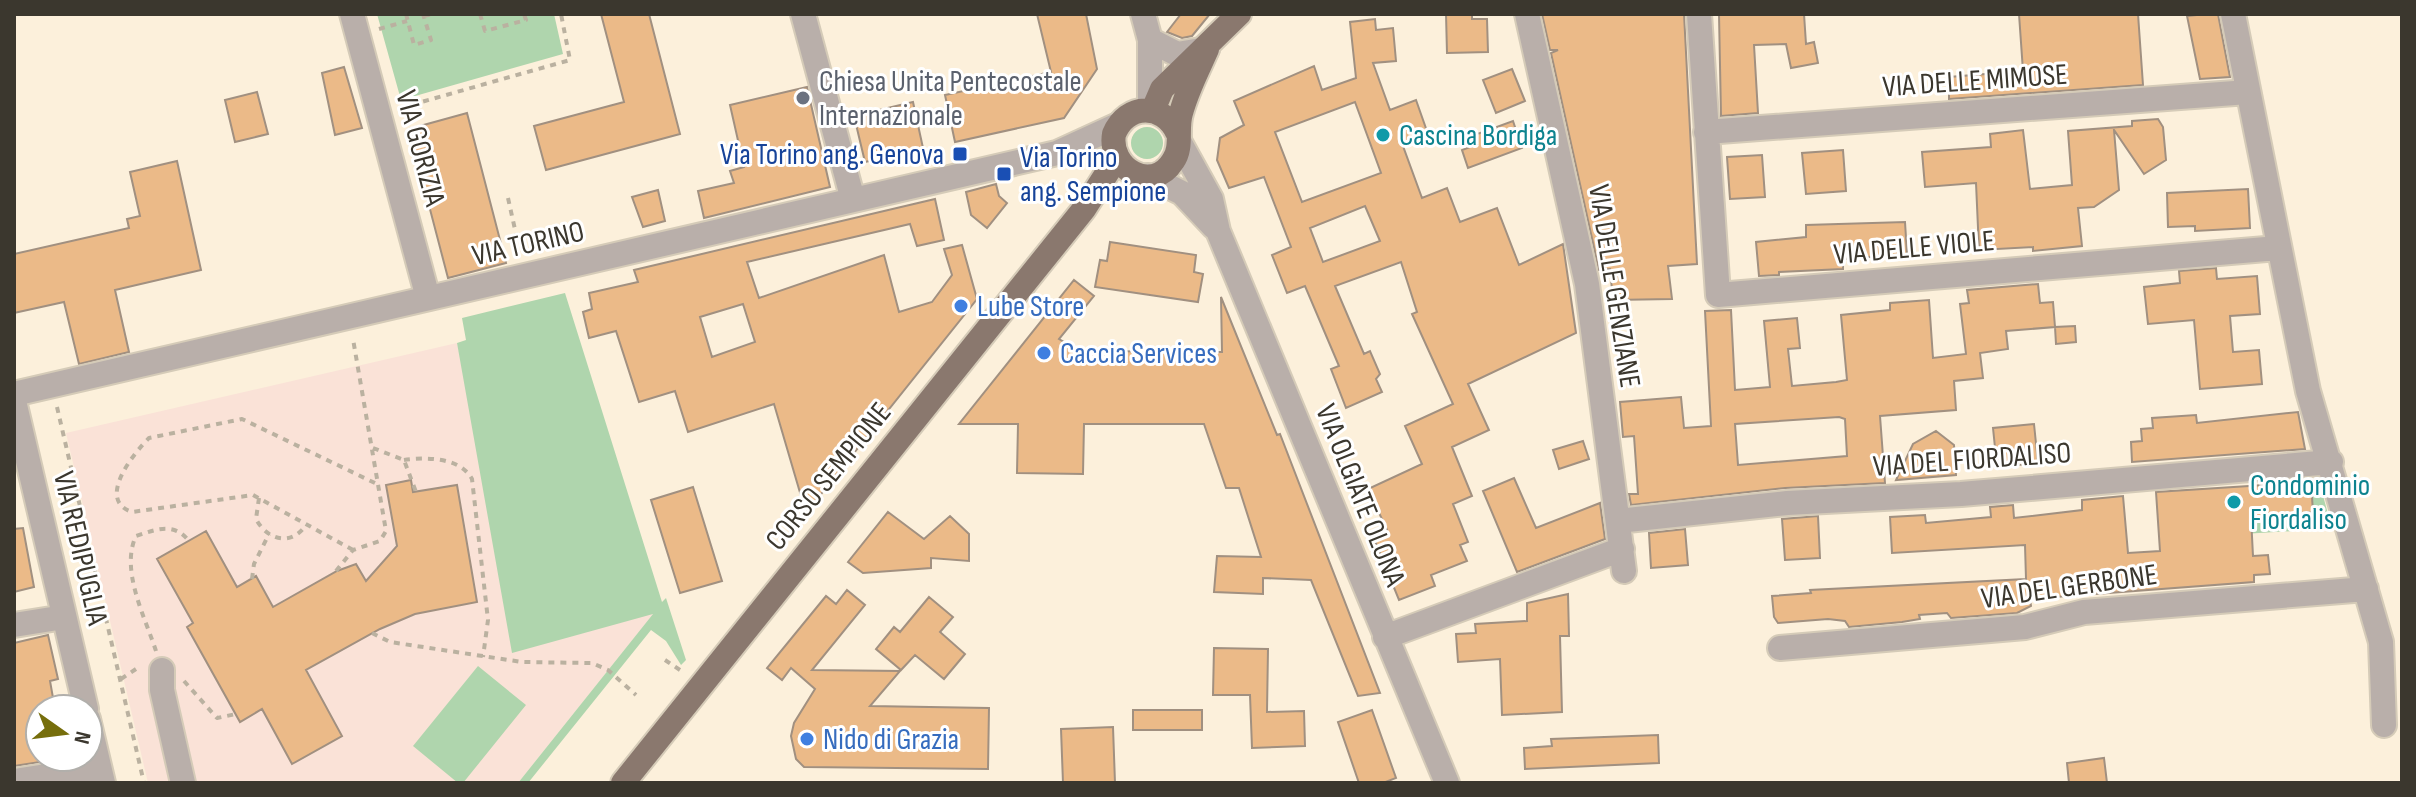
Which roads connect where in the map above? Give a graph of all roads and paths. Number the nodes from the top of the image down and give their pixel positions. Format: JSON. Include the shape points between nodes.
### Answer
{"nodes":[{"id":1,"x":352,"y":14,"type":"edge"},
{"id":2,"x":406,"y":14,"type":"edge"},
{"id":3,"x":432,"y":14,"type":"edge"},
{"id":4,"x":480,"y":14,"type":"edge"},
{"id":5,"x":524,"y":14,"type":"edge"},
{"id":6,"x":561,"y":14,"type":"edge"},
{"id":7,"x":803,"y":14,"type":"edge"},
{"id":8,"x":1143,"y":14,"type":"edge"},
{"id":9,"x":1239,"y":14,"type":"edge"},
{"id":10,"x":1527,"y":14,"type":"edge"},
{"id":11,"x":1699,"y":14,"type":"edge"},
{"id":12,"x":2233,"y":14,"type":"edge"},
{"id":13,"x":424,"y":15,"type":"edge"},
{"id":14,"x":407,"y":21,"type":"junction"},
{"id":15,"x":378,"y":29,"type":"dead end"},
{"id":16,"x":1150,"y":40,"type":"junction"},
{"id":17,"x":1207,"y":49,"type":"junction"},
{"id":18,"x":2248,"y":92,"type":"junction"},
{"id":19,"x":400,"y":108,"type":"dead end"},
{"id":20,"x":1151,"y":110,"type":"junction"},
{"id":21,"x":1118,"y":125,"type":"junction"},
{"id":22,"x":1706,"y":132,"type":"junction"},
{"id":23,"x":1178,"y":137,"type":"junction"},
{"id":24,"x":1057,"y":153,"type":"junction"},
{"id":25,"x":1116,"y":156,"type":"junction"},
{"id":26,"x":1144,"y":176,"type":"junction"},
{"id":27,"x":508,"y":198,"type":"dead end"},
{"id":28,"x":853,"y":200,"type":"junction"},
{"id":29,"x":1084,"y":209,"type":"junction"},
{"id":30,"x":1218,"y":231,"type":"junction"},
{"id":31,"x":516,"y":234,"type":"dead end"},
{"id":32,"x":2278,"y":248,"type":"junction"},
{"id":33,"x":428,"y":298,"type":"junction"},
{"id":34,"x":352,"y":332,"type":"dead end"},
{"id":35,"x":14,"y":394,"type":"edge"},
{"id":36,"x":54,"y":395,"type":"dead end"},
{"id":37,"x":14,"y":401,"type":"edge"},
{"id":38,"x":373,"y":448,"type":"junction"},
{"id":39,"x":404,"y":460,"type":"junction"},
{"id":40,"x":2331,"y":462,"type":"junction"},
{"id":41,"x":379,"y":485,"type":"junction"},
{"id":42,"x":416,"y":492,"type":"dead end"},
{"id":43,"x":259,"y":498,"type":"junction"},
{"id":44,"x":1618,"y":521,"type":"junction"},
{"id":45,"x":307,"y":525,"type":"junction"},
{"id":46,"x":2312,"y":526,"type":"dead end"},
{"id":47,"x":2321,"y":527,"type":"dead end"},
{"id":48,"x":269,"y":534,"type":"junction"},
{"id":49,"x":189,"y":541,"type":"dead end"},
{"id":50,"x":353,"y":550,"type":"junction"},
{"id":51,"x":336,"y":571,"type":"dead end"},
{"id":52,"x":252,"y":579,"type":"dead end"},
{"id":53,"x":2366,"y":589,"type":"junction"},
{"id":54,"x":64,"y":617,"type":"junction"},
{"id":55,"x":14,"y":625,"type":"edge"},
{"id":56,"x":372,"y":633,"type":"dead end"},
{"id":57,"x":1385,"y":637,"type":"junction"},
{"id":58,"x":1780,"y":648,"type":"dead end"},
{"id":59,"x":483,"y":657,"type":"junction"},
{"id":60,"x":665,"y":660,"type":"dead end"},
{"id":61,"x":159,"y":661,"type":"junction"},
{"id":62,"x":684,"y":670,"type":"dead end"},
{"id":63,"x":82,"y":693,"type":"edge"},
{"id":64,"x":636,"y":695,"type":"dead end"},
{"id":65,"x":236,"y":714,"type":"dead end"},
{"id":66,"x":2384,"y":725,"type":"dead end"},
{"id":67,"x":101,"y":775,"type":"edge"},
{"id":68,"x":14,"y":781,"type":"edge"},
{"id":69,"x":144,"y":783,"type":"edge"},
{"id":70,"x":183,"y":783,"type":"edge"},
{"id":71,"x":623,"y":783,"type":"edge"},
{"id":72,"x":1447,"y":783,"type":"edge"}],
"edges":[{"from":1,"to":33,"type":"street","name":"VIA GORIZIA"},
{"from":2,"to":14,"type":"path"},
{"from":3,"to":13,"type":"path"},
{"from":4,"to":5,"type":"path","via":[[485,31],[526,20]]},
{"from":6,"to":19,"type":"path","via":[[570,60]]},
{"from":7,"to":28,"type":"street"},
{"from":8,"to":16,"type":"street"},
{"from":9,"to":17,"type":"main road","name":"CORSO SEMPIONE"},
{"from":10,"to":44,"type":"street","name":"VIA DELLE GENZIANE","via":[[1587,284]]},
{"from":11,"to":22,"type":"street"},
{"from":12,"to":18,"type":"street"},
{"from":13,"to":14,"type":"path","via":[[431,40],[414,45]]},
{"from":14,"to":15,"type":"path"},
{"from":16,"to":17,"type":"street","via":[[1177,54]]},
{"from":16,"to":20,"type":"street"},
{"from":17,"to":20,"type":"main road","name":"CORSO SEMPIONE","via":[[1162,89]]},
{"from":17,"to":23,"type":"main road","name":"CORSO SEMPIONE","via":[[1184,103]]},
{"from":18,"to":22,"type":"street","name":"VIA DELLE MIMOSE"},
{"from":18,"to":32,"type":"street"},
{"from":20,"to":21,"type":"main road","via":[[1131,113]]},
{"from":20,"to":23,"type":"main road","via":[[1169,118]]},
{"from":21,"to":24,"type":"street","name":"VIA TORINO"},
{"from":21,"to":25,"type":"main road","name":"CORSO SEMPIONE","via":[[1112,143]]},
{"from":22,"to":32,"type":"street","name":"VIA DELLE VIOLE","via":[[1718,295]]},
{"from":23,"to":26,"type":"main road","name":"CORSO SEMPIONE","via":[[1178,152],[1169,166]]},
{"from":23,"to":30,"type":"street","name":"VIA OLGIATE OLONA","via":[[1211,199]]},
{"from":24,"to":25,"type":"street","name":"VIA TORINO"},
{"from":24,"to":28,"type":"street","name":"VIA TORINO"},
{"from":25,"to":26,"type":"main road","via":[[1127,171]]},
{"from":25,"to":29,"type":"main road","name":"CORSO SEMPIONE"},
{"from":26,"to":29,"type":"main road","name":"CORSO SEMPIONE"},
{"from":26,"to":30,"type":"street","name":"VIA OLGIATE OLONA","via":[[1182,193]]},
{"from":27,"to":31,"type":"path"},
{"from":28,"to":33,"type":"street","name":"VIA TORINO"},
{"from":29,"to":71,"type":"main road","name":"CORSO SEMPIONE"},
{"from":30,"to":57,"type":"street","name":"VIA OLGIATE OLONA"},
{"from":32,"to":40,"type":"street","via":[[2308,391]]},
{"from":33,"to":35,"type":"street","name":"VIA TORINO"},
{"from":34,"to":38,"type":"path"},
{"from":36,"to":69,"type":"path"},
{"from":37,"to":54,"type":"street","name":"VIA REDIPUGLIA"},
{"from":38,"to":39,"type":"path"},
{"from":38,"to":41,"type":"path"},
{"from":39,"to":42,"type":"path"},
{"from":39,"to":59,"type":"path","via":[[459,465],[472,479],[488,620]]},
{"from":40,"to":44,"type":"street","name":"VIA DEL FIORDALISO","via":[[1961,494],[1787,503]]},
{"from":40,"to":53,"type":"street"},
{"from":41,"to":43,"type":"path","via":[[242,419],[149,438],[116,491],[122,509],[132,512]]},
{"from":41,"to":50,"type":"path","via":[[384,537]]},
{"from":43,"to":45,"type":"path"},
{"from":43,"to":48,"type":"path","via":[[256,519]]},
{"from":44,"to":57,"type":"street","name":"VIA DELLE GENZIANE","via":[[1623,560]]},
{"from":45,"to":48,"type":"path","via":[[284,540]]},
{"from":45,"to":50,"type":"path"},
{"from":46,"to":47,"type":"path"},
{"from":48,"to":52,"type":"path"},
{"from":49,"to":61,"type":"path","via":[[173,528],[136,536],[132,544],[136,590]]},
{"from":50,"to":51,"type":"path"},
{"from":53,"to":58,"type":"street","name":"VIA DEL GERBONE","via":[[2084,612],[2025,627]]},
{"from":53,"to":66,"type":"street","via":[[2381,642]]},
{"from":54,"to":55,"type":"street"},
{"from":54,"to":63,"type":"street","name":"VIA REDIPUGLIA"},
{"from":56,"to":59,"type":"path","via":[[390,642]]},
{"from":57,"to":72,"type":"street","name":"VIA OLGIATE OLONA"},
{"from":59,"to":64,"type":"path","via":[[592,663]]},
{"from":60,"to":62,"type":"path","via":[[681,674]]},
{"from":61,"to":65,"type":"path","via":[[217,718]]},
{"from":61,"to":70,"type":"street"},
{"from":67,"to":68,"type":"street"}]}
